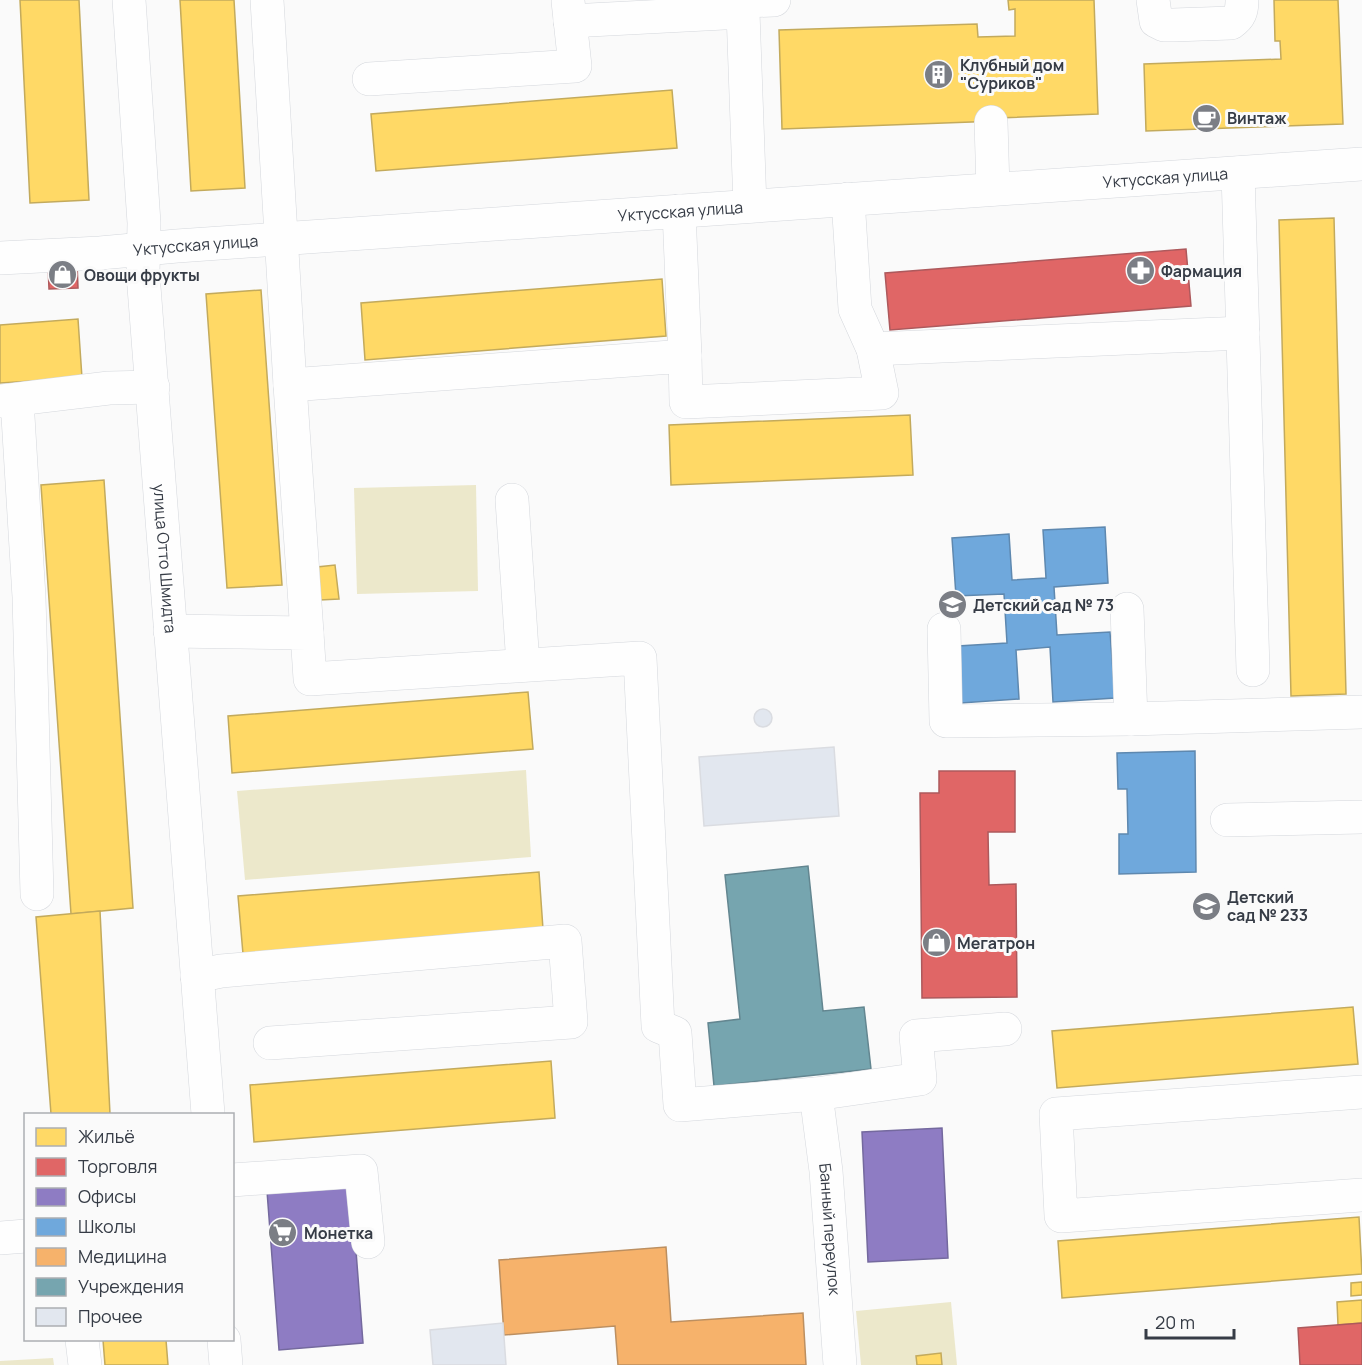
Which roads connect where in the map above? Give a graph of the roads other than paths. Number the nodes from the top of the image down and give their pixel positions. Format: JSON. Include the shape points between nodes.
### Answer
{"nodes":[{"id":1,"x":129,"y":0,"type":"edge"},
{"id":2,"x":267,"y":0,"type":"edge"},
{"id":3,"x":1153,"y":0,"type":"edge"},
{"id":4,"x":1242,"y":0,"type":"edge"},
{"id":5,"x":751,"y":3,"type":"edge"},
{"id":6,"x":569,"y":11,"type":"edge"},
{"id":7,"x":369,"y":79,"type":"dead end"},
{"id":8,"x":991,"y":122,"type":"dead end"},
{"id":9,"x":1362,"y":164,"type":"edge"},
{"id":10,"x":1238,"y":173,"type":"junction"},
{"id":11,"x":993,"y":189,"type":"junction"},
{"id":12,"x":848,"y":200,"type":"junction"},
{"id":13,"x":750,"y":206,"type":"junction"},
{"id":14,"x":679,"y":211,"type":"junction"},
{"id":15,"x":283,"y":238,"type":"junction"},
{"id":16,"x":144,"y":248,"type":"junction"},
{"id":17,"x":0,"y":258,"type":"edge"},
{"id":18,"x":1244,"y":333,"type":"junction"},
{"id":19,"x":873,"y":349,"type":"junction"},
{"id":20,"x":685,"y":356,"type":"junction"},
{"id":21,"x":290,"y":385,"type":"junction"},
{"id":22,"x":153,"y":387,"type":"junction"},
{"id":23,"x":8,"y":401,"type":"edge"},
{"id":24,"x":512,"y":500,"type":"dead end"},
{"id":25,"x":1127,"y":609,"type":"dead end"},
{"id":26,"x":944,"y":629,"type":"dead end"},
{"id":27,"x":170,"y":631,"type":"junction"},
{"id":28,"x":308,"y":633,"type":"junction"},
{"id":29,"x":523,"y":665,"type":"junction"},
{"id":30,"x":1253,"y":670,"type":"dead end"},
{"id":31,"x":1362,"y":712,"type":"edge"},
{"id":32,"x":1131,"y":719,"type":"junction"},
{"id":33,"x":1362,"y":817,"type":"edge"},
{"id":34,"x":1227,"y":820,"type":"dead end"},
{"id":35,"x":37,"y":894,"type":"dead end"},
{"id":36,"x":197,"y":976,"type":"junction"},
{"id":37,"x":1005,"y":1029,"type":"dead end"},
{"id":38,"x":270,"y":1043,"type":"dead end"},
{"id":39,"x":1362,"y":1092,"type":"edge"},
{"id":40,"x":816,"y":1094,"type":"junction"},
{"id":41,"x":208,"y":1113,"type":"edge"},
{"id":42,"x":234,"y":1180,"type":"edge"},
{"id":43,"x":1362,"y":1195,"type":"edge"},
{"id":44,"x":24,"y":1236,"type":"edge"},
{"id":45,"x":0,"y":1238,"type":"edge"},
{"id":46,"x":368,"y":1242,"type":"dead end"},
{"id":47,"x":82,"y":1341,"type":"edge"},
{"id":48,"x":224,"y":1341,"type":"edge"},
{"id":49,"x":85,"y":1365,"type":"edge"},
{"id":50,"x":226,"y":1365,"type":"edge"},
{"id":51,"x":840,"y":1365,"type":"edge"}],
"edges":[{"from":1,"to":16,"type":"street","name":"улица Отто Шмидта"},
{"from":2,"to":15,"type":"street"},
{"from":3,"to":4,"type":"street","via":[[1156,21],[1173,25],[1231,23],[1238,18]]},
{"from":5,"to":6,"type":"street"},
{"from":5,"to":13,"type":"street"},
{"from":6,"to":7,"type":"street","via":[[575,66]]},
{"from":8,"to":11,"type":"street"},
{"from":9,"to":10,"type":"street","name":"Уктусская улица"},
{"from":10,"to":11,"type":"street","name":"Уктусская улица"},
{"from":10,"to":18,"type":"street"},
{"from":11,"to":12,"type":"street","name":"Уктусская улица"},
{"from":12,"to":13,"type":"street","name":"Уктусская улица"},
{"from":12,"to":19,"type":"street","via":[[855,309]]},
{"from":13,"to":14,"type":"street","name":"Уктусская улица"},
{"from":14,"to":15,"type":"street","name":"Уктусская улица"},
{"from":14,"to":20,"type":"street"},
{"from":15,"to":16,"type":"street","name":"Уктусская улица"},
{"from":15,"to":21,"type":"street"},
{"from":16,"to":17,"type":"street","name":"Уктусская улица"},
{"from":16,"to":22,"type":"street","name":"улица Отто Шмидта"},
{"from":18,"to":19,"type":"street"},
{"from":18,"to":30,"type":"street"},
{"from":19,"to":20,"type":"street","via":[[882,393],[686,402]]},
{"from":20,"to":21,"type":"street"},
{"from":21,"to":28,"type":"street"},
{"from":22,"to":23,"type":"street","via":[[110,388]]},
{"from":22,"to":27,"type":"street","name":"улица Отто Шмидта"},
{"from":23,"to":35,"type":"street","via":[[29,597]]},
{"from":24,"to":29,"type":"street"},
{"from":25,"to":32,"type":"street"},
{"from":26,"to":32,"type":"street","via":[[946,721]]},
{"from":27,"to":28,"type":"street"},
{"from":27,"to":36,"type":"street","name":"улица Отто Шмидта"},
{"from":28,"to":29,"type":"street","via":[[310,679]]},
{"from":29,"to":40,"type":"street","via":[[640,658],[658,1026],[675,1033],[680,1105]]},
{"from":31,"to":32,"type":"street"},
{"from":33,"to":34,"type":"street"},
{"from":36,"to":38,"type":"street","via":[[565,941],[571,1022]]},
{"from":36,"to":41,"type":"street","name":"улица Отто Шмидта"},
{"from":37,"to":40,"type":"street","via":[[916,1036],[920,1079]]},
{"from":39,"to":43,"type":"street","via":[[1056,1114],[1061,1216]]},
{"from":40,"to":51,"type":"street","name":"Банный переулок","via":[[826,1171]]},
{"from":42,"to":46,"type":"street","via":[[361,1171]]},
{"from":44,"to":45,"type":"street"},
{"from":47,"to":49,"type":"street"},
{"from":48,"to":50,"type":"street"}]}
